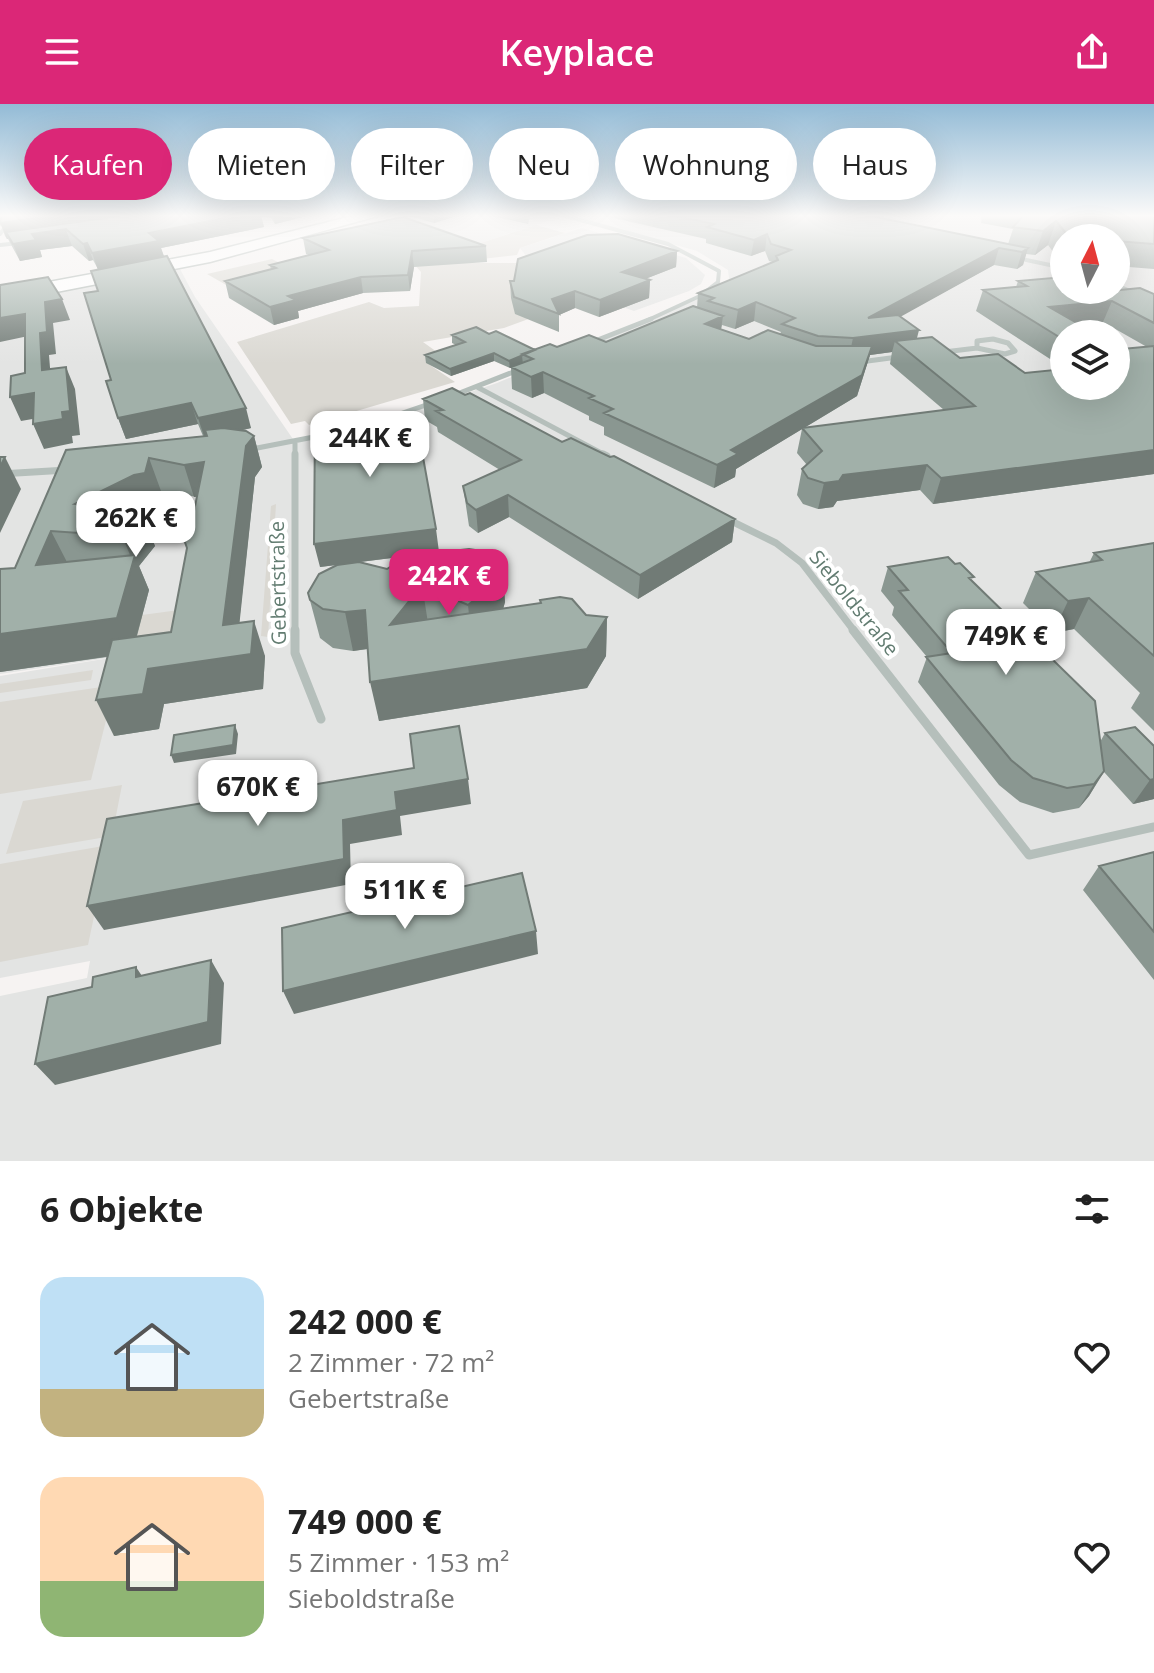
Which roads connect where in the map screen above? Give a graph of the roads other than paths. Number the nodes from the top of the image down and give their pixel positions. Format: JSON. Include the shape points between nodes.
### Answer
{"nodes":[{"id":1,"x":133,"y":265,"type":"edge"},
{"id":2,"x":166,"y":265,"type":"edge"},
{"id":3,"x":713,"y":265,"type":"edge"},
{"id":4,"x":0,"y":290,"type":"edge"},
{"id":5,"x":1130,"y":291,"type":"edge"},
{"id":6,"x":0,"y":297,"type":"edge"},
{"id":7,"x":1154,"y":301,"type":"edge"},
{"id":8,"x":668,"y":312,"type":"junction"},
{"id":9,"x":681,"y":316,"type":"edge"},
{"id":10,"x":589,"y":343,"type":"edge"},
{"id":11,"x":977,"y":348,"type":"junction"},
{"id":12,"x":934,"y":353,"type":"edge"},
{"id":13,"x":906,"y":357,"type":"edge"},
{"id":14,"x":849,"y":363,"type":"edge"},
{"id":15,"x":531,"y":366,"type":"edge"},
{"id":16,"x":477,"y":387,"type":"junction"},
{"id":17,"x":381,"y":420,"type":"edge"},
{"id":18,"x":338,"y":431,"type":"edge"},
{"id":19,"x":295,"y":442,"type":"junction"},
{"id":20,"x":233,"y":453,"type":"edge"},
{"id":21,"x":617,"y":461,"type":"edge"},
{"id":22,"x":70,"y":470,"type":"edge"},
{"id":23,"x":0,"y":474,"type":"edge"},
{"id":24,"x":720,"y":516,"type":"edge"},
{"id":25,"x":321,"y":719,"type":"dead end"},
{"id":26,"x":1154,"y":827,"type":"edge"}],
"edges":[{"from":1,"to":4,"type":"main road"},
{"from":2,"to":6,"type":"main road"},
{"from":3,"to":8,"type":"street","via":[[718,282]]},
{"from":5,"to":7,"type":"street"},
{"from":8,"to":9,"type":"street"},
{"from":8,"to":10,"type":"street"},
{"from":11,"to":11,"type":"street","via":[[998,354],[1015,351],[996,339],[977,341]]},
{"from":11,"to":12,"type":"street"},
{"from":13,"to":14,"type":"street"},
{"from":15,"to":16,"type":"street"},
{"from":16,"to":17,"type":"street"},
{"from":16,"to":21,"type":"street"},
{"from":18,"to":19,"type":"street"},
{"from":19,"to":20,"type":"street"},
{"from":19,"to":25,"type":"street","name":"Gebertstraße","via":[[295,653]]},
{"from":22,"to":23,"type":"street"},
{"from":24,"to":26,"type":"street","name":"Sieboldstraße","via":[[776,543],[802,563],[1029,855]]}]}
